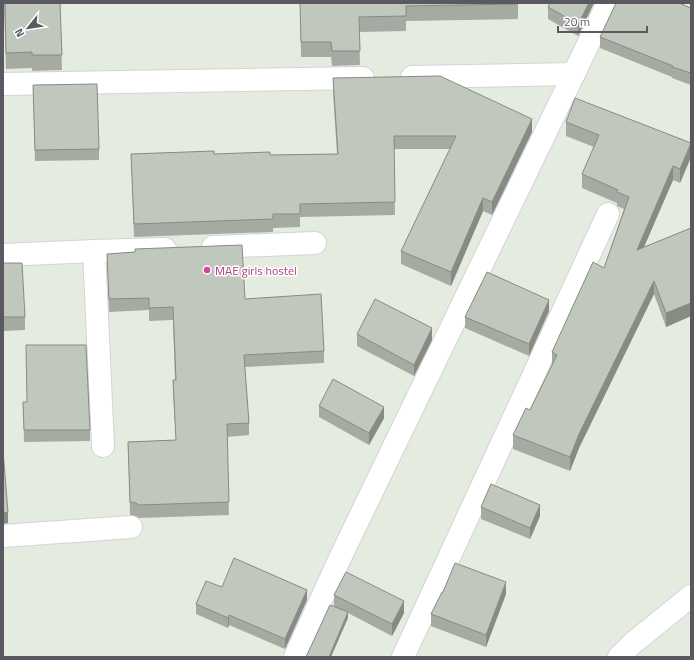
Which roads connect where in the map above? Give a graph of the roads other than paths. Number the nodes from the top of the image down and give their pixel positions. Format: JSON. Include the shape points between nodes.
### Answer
{"nodes":[{"id":1,"x":608,"y":3,"type":"edge"},
{"id":2,"x":574,"y":74,"type":"junction"},
{"id":3,"x":3,"y":84,"type":"edge"},
{"id":4,"x":608,"y":214,"type":"dead end"},
{"id":5,"x":315,"y":243,"type":"dead end"},
{"id":6,"x":94,"y":251,"type":"junction"},
{"id":7,"x":3,"y":255,"type":"edge"},
{"id":8,"x":103,"y":446,"type":"dead end"},
{"id":9,"x":131,"y":527,"type":"dead end"},
{"id":10,"x":3,"y":536,"type":"edge"},
{"id":11,"x":691,"y":596,"type":"edge"},
{"id":12,"x":295,"y":657,"type":"edge"},
{"id":13,"x":403,"y":657,"type":"edge"},
{"id":14,"x":619,"y":657,"type":"edge"}],
"edges":[{"from":1,"to":2,"type":"street"},
{"from":2,"to":3,"type":"street"},
{"from":2,"to":12,"type":"street","via":[[340,558]]},
{"from":4,"to":13,"type":"street"},
{"from":5,"to":6,"type":"street"},
{"from":6,"to":7,"type":"street"},
{"from":6,"to":8,"type":"street"},
{"from":9,"to":10,"type":"street"},
{"from":11,"to":14,"type":"street"}]}
